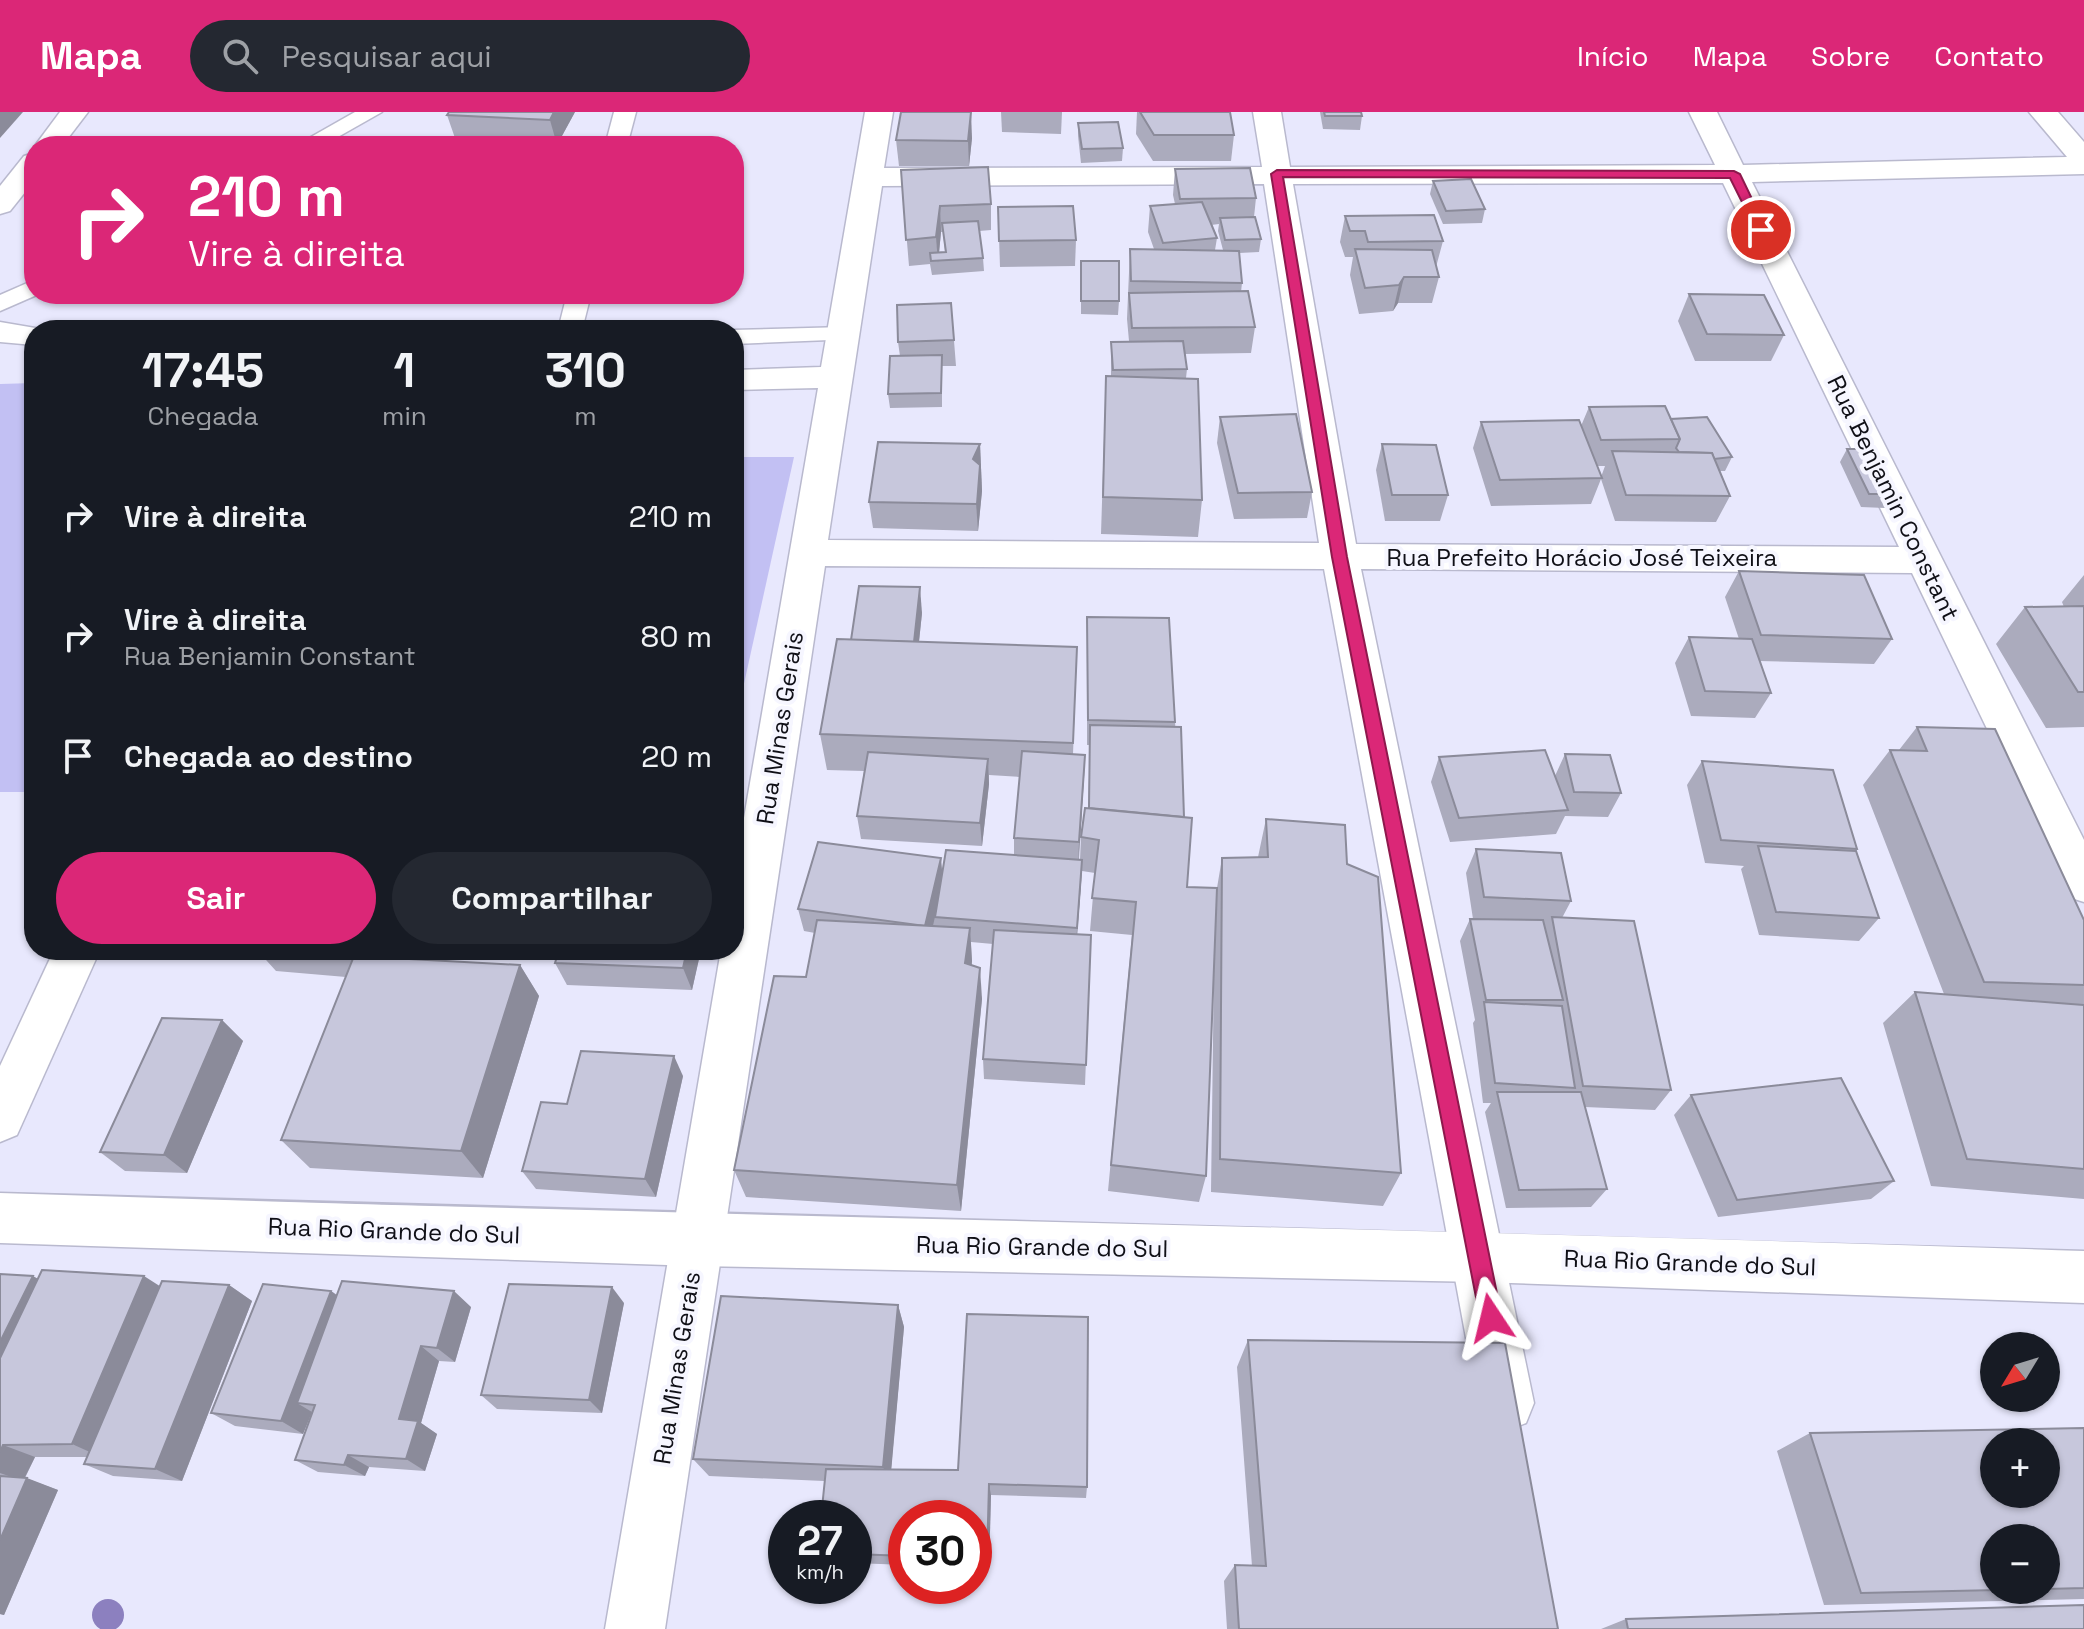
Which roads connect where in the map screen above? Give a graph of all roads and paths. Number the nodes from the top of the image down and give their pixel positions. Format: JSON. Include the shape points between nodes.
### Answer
{"nodes":[{"id":1,"x":74,"y":112,"type":"edge"},
{"id":2,"x":371,"y":112,"type":"edge"},
{"id":3,"x":625,"y":112,"type":"edge"},
{"id":4,"x":879,"y":112,"type":"edge"},
{"id":5,"x":1267,"y":112,"type":"edge"},
{"id":6,"x":1703,"y":112,"type":"edge"},
{"id":7,"x":2043,"y":112,"type":"edge"},
{"id":8,"x":55,"y":136,"type":"edge"},
{"id":9,"x":325,"y":136,"type":"edge"},
{"id":10,"x":619,"y":136,"type":"edge"},
{"id":11,"x":2084,"y":162,"type":"edge"},
{"id":12,"x":1277,"y":174,"type":"junction"},
{"id":13,"x":1734,"y":174,"type":"junction"},
{"id":14,"x":24,"y":175,"type":"edge"},
{"id":15,"x":868,"y":177,"type":"junction"},
{"id":16,"x":0,"y":205,"type":"edge"},
{"id":17,"x":24,"y":292,"type":"edge"},
{"id":18,"x":0,"y":304,"type":"edge"},
{"id":19,"x":0,"y":332,"type":"edge"},
{"id":20,"x":24,"y":334,"type":"edge"},
{"id":21,"x":845,"y":334,"type":"junction"},
{"id":22,"x":744,"y":337,"type":"edge"},
{"id":23,"x":838,"y":377,"type":"junction"},
{"id":24,"x":744,"y":380,"type":"edge"},
{"id":25,"x":808,"y":553,"type":"junction"},
{"id":26,"x":1340,"y":557,"type":"junction"},
{"id":27,"x":1924,"y":560,"type":"junction"},
{"id":28,"x":2084,"y":884,"type":"edge"},
{"id":29,"x":744,"y":950,"type":"edge"},
{"id":30,"x":72,"y":960,"type":"edge"},
{"id":31,"x":742,"y":960,"type":"edge"},
{"id":32,"x":0,"y":1119,"type":"edge"},
{"id":33,"x":0,"y":1218,"type":"edge"},
{"id":34,"x":697,"y":1241,"type":"junction"},
{"id":35,"x":1480,"y":1256,"type":"junction"},
{"id":36,"x":2084,"y":1277,"type":"edge"},
{"id":37,"x":1512,"y":1442,"type":"edge"},
{"id":38,"x":635,"y":1629,"type":"edge"}],
"edges":[{"from":1,"to":8,"type":"street"},
{"from":2,"to":9,"type":"lane"},
{"from":3,"to":10,"type":"lane"},
{"from":4,"to":15,"type":"street","name":"Rua Minas Gerais"},
{"from":5,"to":12,"type":"street"},
{"from":6,"to":13,"type":"street","name":"Rua Benjamin Constant"},
{"from":7,"to":11,"type":"street"},
{"from":11,"to":13,"type":"street"},
{"from":12,"to":13,"type":"street"},
{"from":12,"to":15,"type":"street"},
{"from":12,"to":26,"type":"street"},
{"from":13,"to":27,"type":"street","name":"Rua Benjamin Constant"},
{"from":14,"to":16,"type":"street"},
{"from":15,"to":21,"type":"street","name":"Rua Minas Gerais"},
{"from":17,"to":18,"type":"lane"},
{"from":19,"to":20,"type":"street"},
{"from":21,"to":22,"type":"lane"},
{"from":21,"to":23,"type":"street","name":"Rua Minas Gerais"},
{"from":23,"to":24,"type":"street"},
{"from":23,"to":25,"type":"street","name":"Rua Minas Gerais"},
{"from":25,"to":26,"type":"street","name":"Rua Prefeito Horácio José Teixeira"},
{"from":25,"to":29,"type":"street","name":"Rua Minas Gerais"},
{"from":26,"to":27,"type":"street","name":"Rua Prefeito Horácio José Teixeira"},
{"from":26,"to":35,"type":"street"},
{"from":27,"to":28,"type":"street","name":"Rua Benjamin Constant"},
{"from":30,"to":32,"type":"street"},
{"from":31,"to":34,"type":"street","name":"Rua Minas Gerais"},
{"from":33,"to":34,"type":"street","name":"Rua Rio Grande do Sul"},
{"from":34,"to":35,"type":"street","name":"Rua Rio Grande do Sul"},
{"from":34,"to":38,"type":"street","name":"Rua Minas Gerais"},
{"from":35,"to":36,"type":"street","name":"Rua Rio Grande do Sul"},
{"from":35,"to":37,"type":"street"}]}
